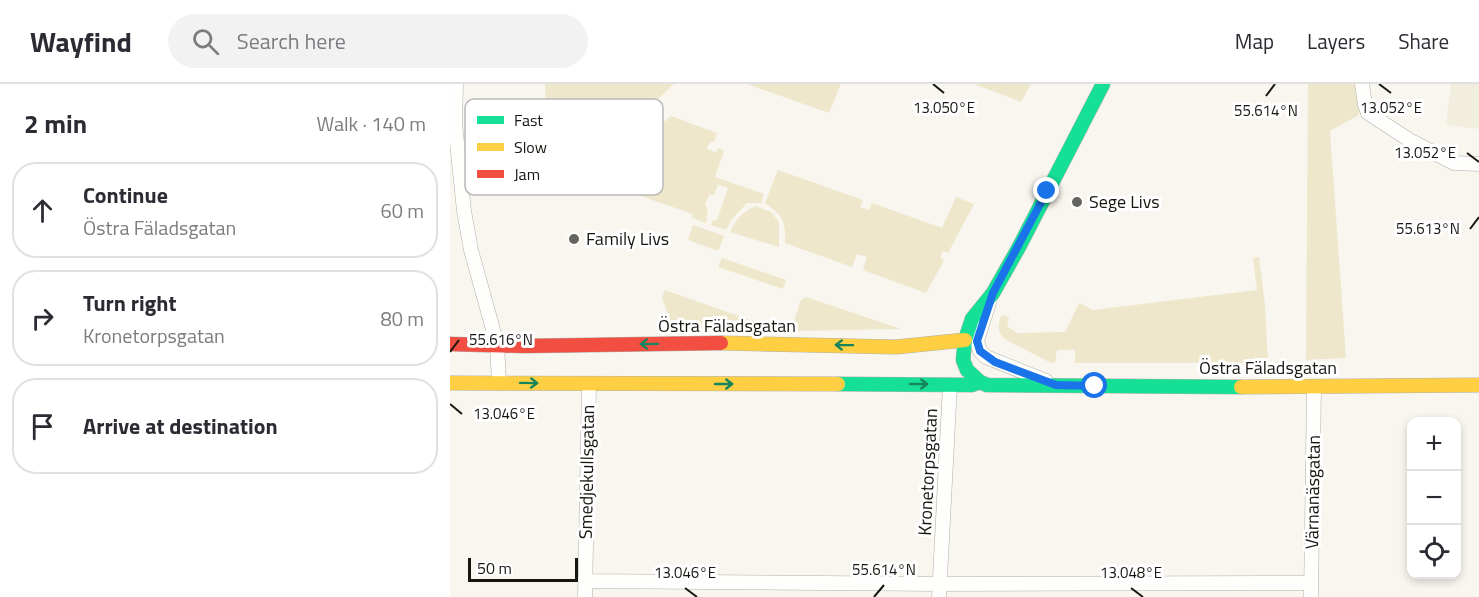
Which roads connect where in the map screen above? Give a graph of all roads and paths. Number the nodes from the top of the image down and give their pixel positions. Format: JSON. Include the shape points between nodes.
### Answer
{"nodes":[{"id":1,"x":456,"y":84,"type":"edge"},
{"id":2,"x":1103,"y":84,"type":"edge"},
{"id":3,"x":1362,"y":84,"type":"edge"},
{"id":4,"x":1479,"y":164,"type":"edge"},
{"id":5,"x":971,"y":341,"type":"junction"},
{"id":6,"x":450,"y":344,"type":"edge"},
{"id":7,"x":497,"y":344,"type":"junction"},
{"id":8,"x":993,"y":361,"type":"junction"},
{"id":9,"x":980,"y":382,"type":"junction"},
{"id":10,"x":450,"y":383,"type":"edge"},
{"id":11,"x":499,"y":383,"type":"junction"},
{"id":12,"x":589,"y":384,"type":"junction"},
{"id":13,"x":950,"y":385,"type":"junction"},
{"id":14,"x":1056,"y":385,"type":"junction"},
{"id":15,"x":1479,"y":385,"type":"edge"},
{"id":16,"x":1314,"y":387,"type":"junction"},
{"id":17,"x":585,"y":581,"type":"junction"},
{"id":18,"x":1311,"y":590,"type":"edge"},
{"id":19,"x":939,"y":591,"type":"edge"},
{"id":20,"x":585,"y":597,"type":"edge"}],
"edges":[{"from":1,"to":7,"type":"street","via":[[455,123],[464,211]]},
{"from":2,"to":5,"type":"street","via":[[1019,247],[993,293],[972,319]]},
{"from":3,"to":4,"type":"street","via":[[1368,113],[1454,163]]},
{"from":5,"to":7,"type":"street","name":"Östra Fäladsgatan","one_way":true,"via":[[896,347]]},
{"from":5,"to":8,"type":"street"},
{"from":5,"to":9,"type":"street","via":[[963,360]]},
{"from":6,"to":7,"type":"street","name":"Östra Fäladsgatan"},
{"from":7,"to":11,"type":"street"},
{"from":8,"to":9,"type":"street"},
{"from":8,"to":14,"type":"street","name":"Östra Fäladsgatan"},
{"from":9,"to":13,"type":"street","name":"Östra Fäladsgatan"},
{"from":9,"to":14,"type":"street","name":"Östra Fäladsgatan"},
{"from":10,"to":11,"type":"street","name":"Östra Fäladsgatan"},
{"from":11,"to":12,"type":"street","name":"Östra Fäladsgatan","one_way":true},
{"from":12,"to":13,"type":"street","name":"Östra Fäladsgatan","one_way":true},
{"from":12,"to":17,"type":"street","name":"Smedjekullsgatan"},
{"from":13,"to":19,"type":"street","name":"Kronetorpsgatan"},
{"from":14,"to":16,"type":"street","name":"Östra Fäladsgatan"},
{"from":15,"to":16,"type":"street","name":"Östra Fäladsgatan"},
{"from":16,"to":18,"type":"street","name":"Värnanäsgatan"},
{"from":17,"to":19,"type":"street"},
{"from":17,"to":20,"type":"street","name":"Smedjekullsgatan"},
{"from":18,"to":19,"type":"street"}]}
